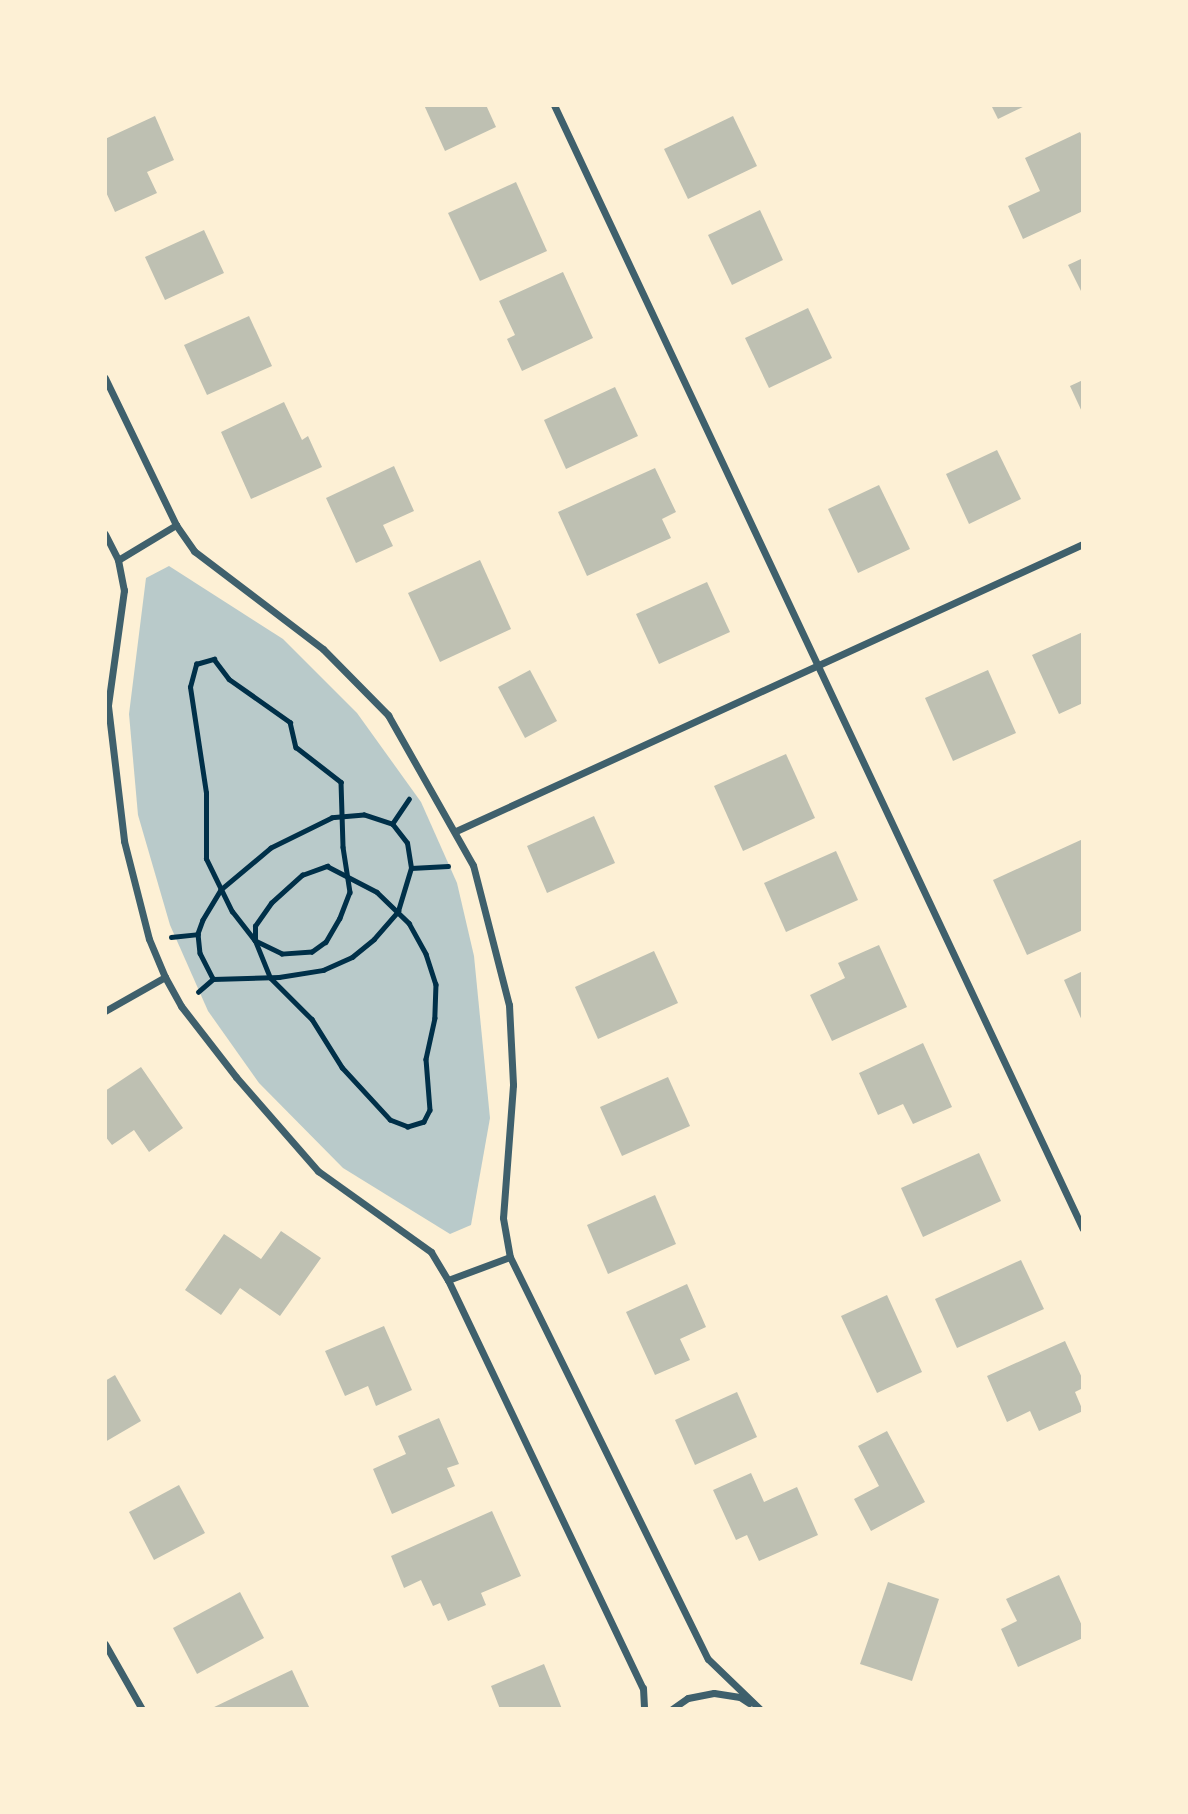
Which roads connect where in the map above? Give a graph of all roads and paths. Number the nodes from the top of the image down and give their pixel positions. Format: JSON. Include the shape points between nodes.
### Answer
{"nodes":[{"id":1,"x":554,"y":105,"type":"edge"},
{"id":2,"x":105,"y":378,"type":"edge"},
{"id":3,"x":176,"y":525,"type":"junction"},
{"id":4,"x":105,"y":534,"type":"edge"},
{"id":5,"x":1083,"y":544,"type":"edge"},
{"id":6,"x":118,"y":560,"type":"junction"},
{"id":7,"x":820,"y":663,"type":"junction"},
{"id":8,"x":341,"y":817,"type":"junction"},
{"id":9,"x":456,"y":831,"type":"junction"},
{"id":10,"x":473,"y":866,"type":"junction"},
{"id":11,"x":411,"y":868,"type":"junction"},
{"id":12,"x":349,"y":876,"type":"junction"},
{"id":13,"x":221,"y":890,"type":"junction"},
{"id":14,"x":398,"y":911,"type":"junction"},
{"id":15,"x":255,"y":941,"type":"junction"},
{"id":16,"x":165,"y":977,"type":"junction"},
{"id":17,"x":270,"y":978,"type":"junction"},
{"id":18,"x":214,"y":979,"type":"junction"},
{"id":19,"x":181,"y":1006,"type":"junction"},
{"id":20,"x":105,"y":1011,"type":"edge"},
{"id":21,"x":1083,"y":1229,"type":"edge"},
{"id":22,"x":510,"y":1257,"type":"junction"},
{"id":23,"x":448,"y":1280,"type":"junction"},
{"id":24,"x":105,"y":1644,"type":"edge"},
{"id":25,"x":142,"y":1709,"type":"edge"},
{"id":26,"x":644,"y":1709,"type":"edge"},
{"id":27,"x":672,"y":1709,"type":"edge"},
{"id":28,"x":759,"y":1709,"type":"edge"}],
"edges":[{"from":1,"to":7,"type":"street"},
{"from":2,"to":3,"type":"street"},
{"from":3,"to":6,"type":"street"},
{"from":3,"to":9,"type":"street","via":[[194,551],[323,649],[388,715]]},
{"from":4,"to":6,"type":"street"},
{"from":5,"to":7,"type":"street"},
{"from":6,"to":16,"type":"street","via":[[124,590],[108,706],[124,841],[149,939]]},
{"from":7,"to":9,"type":"street"},
{"from":7,"to":21,"type":"street"},
{"from":8,"to":11,"type":"path","via":[[364,815],[392,824],[407,843]]},
{"from":8,"to":12,"type":"path"},
{"from":8,"to":13,"type":"path","via":[[271,848]]},
{"from":8,"to":13,"type":"path","via":[[341,782],[296,747],[290,722],[229,679],[214,659],[196,664],[190,687],[206,793],[206,859]]},
{"from":9,"to":10,"type":"street"},
{"from":10,"to":11,"type":"path"},
{"from":10,"to":22,"type":"street","via":[[509,1005],[513,1085],[503,1218]]},
{"from":11,"to":14,"type":"path"},
{"from":12,"to":14,"type":"path"},
{"from":12,"to":15,"type":"path","via":[[327,866],[302,875],[255,926]]},
{"from":12,"to":15,"type":"path","via":[[351,892],[341,918],[326,942],[312,952],[282,954]]},
{"from":13,"to":15,"type":"path"},
{"from":13,"to":18,"type":"path","via":[[198,934],[200,953]]},
{"from":14,"to":17,"type":"path","via":[[352,957],[323,970]]},
{"from":14,"to":17,"type":"path","via":[[426,954],[436,984],[435,1018],[426,1059],[430,1110],[424,1122],[408,1127],[390,1120],[342,1068],[312,1020]]},
{"from":15,"to":17,"type":"path"},
{"from":16,"to":19,"type":"street"},
{"from":16,"to":20,"type":"street"},
{"from":17,"to":18,"type":"path"},
{"from":18,"to":19,"type":"path"},
{"from":19,"to":23,"type":"street","via":[[318,1171],[431,1252]]},
{"from":22,"to":23,"type":"street"},
{"from":22,"to":28,"type":"street","via":[[708,1658]]},
{"from":23,"to":26,"type":"street","via":[[643,1688]]},
{"from":24,"to":25,"type":"street"},
{"from":27,"to":28,"type":"street","via":[[688,1698],[714,1693],[740,1697]]}]}
